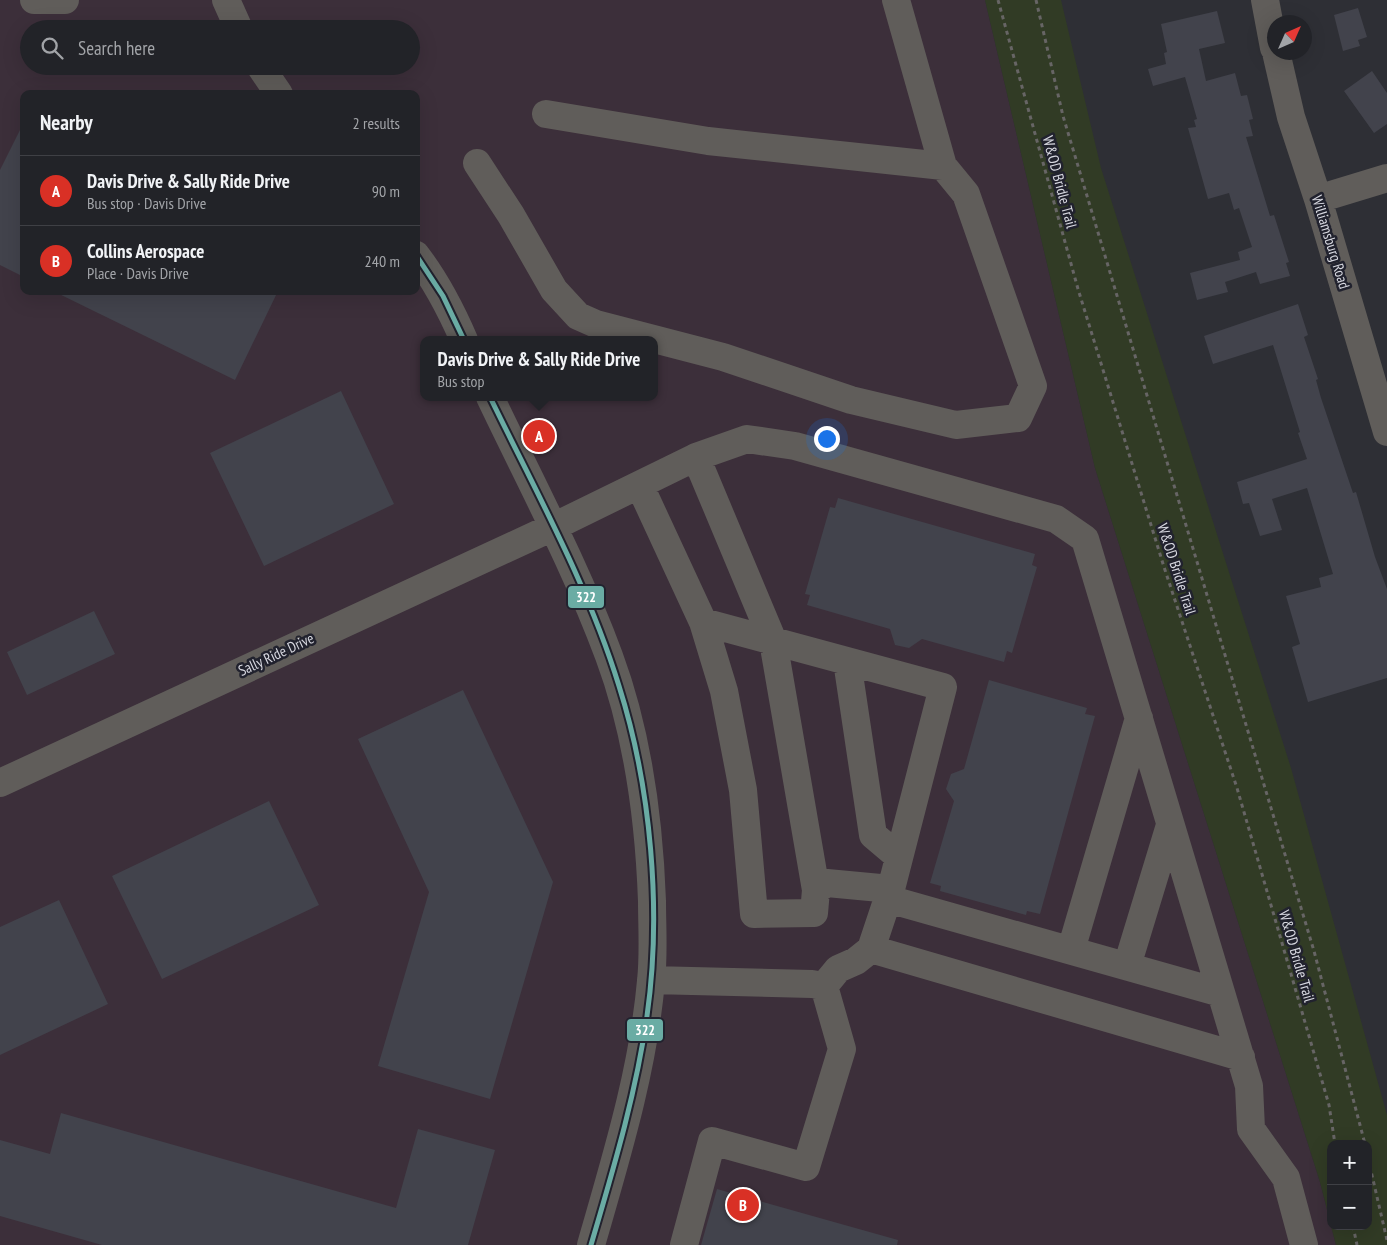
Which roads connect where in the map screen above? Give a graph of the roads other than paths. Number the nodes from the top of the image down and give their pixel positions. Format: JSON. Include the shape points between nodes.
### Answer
{"nodes":[{"id":1,"x":34,"y":0,"type":"edge"},
{"id":2,"x":65,"y":0,"type":"edge"},
{"id":3,"x":226,"y":0,"type":"edge"},
{"id":4,"x":896,"y":0,"type":"edge"},
{"id":5,"x":1265,"y":0,"type":"edge"},
{"id":6,"x":1268,"y":15,"type":"edge"},
{"id":7,"x":235,"y":20,"type":"edge"},
{"id":8,"x":1278,"y":60,"type":"edge"},
{"id":9,"x":266,"y":75,"type":"edge"},
{"id":10,"x":276,"y":90,"type":"edge"},
{"id":11,"x":546,"y":114,"type":"dead end"},
{"id":12,"x":477,"y":163,"type":"dead end"},
{"id":13,"x":943,"y":166,"type":"junction"},
{"id":14,"x":1387,"y":178,"type":"edge"},
{"id":15,"x":1318,"y":199,"type":"junction"},
{"id":16,"x":420,"y":260,"type":"edge"},
{"id":17,"x":462,"y":336,"type":"edge"},
{"id":18,"x":642,"y":336,"type":"edge"},
{"id":19,"x":658,"y":340,"type":"edge"},
{"id":20,"x":492,"y":401,"type":"edge"},
{"id":21,"x":1387,"y":432,"type":"edge"},
{"id":22,"x":696,"y":457,"type":"junction"},
{"id":23,"x":640,"y":486,"type":"junction"},
{"id":24,"x":553,"y":527,"type":"junction"},
{"id":25,"x":703,"y":622,"type":"junction"},
{"id":26,"x":773,"y":641,"type":"junction"},
{"id":27,"x":847,"y":661,"type":"junction"},
{"id":28,"x":1139,"y":718,"type":"junction"},
{"id":29,"x":0,"y":783,"type":"edge"},
{"id":30,"x":1170,"y":825,"type":"junction"},
{"id":31,"x":899,"y":857,"type":"junction"},
{"id":32,"x":816,"y":890,"type":"junction"},
{"id":33,"x":889,"y":894,"type":"junction"},
{"id":34,"x":871,"y":949,"type":"junction"},
{"id":35,"x":1071,"y":950,"type":"junction"},
{"id":36,"x":1127,"y":966,"type":"junction"},
{"id":37,"x":652,"y":980,"type":"junction"},
{"id":38,"x":824,"y":986,"type":"junction"},
{"id":39,"x":1221,"y":993,"type":"junction"},
{"id":40,"x":1240,"y":1057,"type":"junction"},
{"id":41,"x":591,"y":1245,"type":"edge"},
{"id":42,"x":684,"y":1245,"type":"edge"},
{"id":43,"x":1304,"y":1245,"type":"edge"}],
"edges":[{"from":1,"to":2,"type":"street"},
{"from":3,"to":7,"type":"street"},
{"from":4,"to":13,"type":"street"},
{"from":5,"to":6,"type":"street"},
{"from":8,"to":15,"type":"street","name":"Williamsburg Road","via":[[1291,117]]},
{"from":9,"to":10,"type":"street"},
{"from":11,"to":13,"type":"street","via":[[708,141]]},
{"from":12,"to":18,"type":"street","via":[[554,290],[578,316]]},
{"from":13,"to":19,"type":"street","via":[[966,194],[1033,386],[1018,418],[956,425],[851,400],[723,357]]},
{"from":14,"to":15,"type":"street"},
{"from":15,"to":21,"type":"street","name":"Williamsburg Road"},
{"from":16,"to":17,"type":"street"},
{"from":20,"to":24,"type":"street"},
{"from":22,"to":23,"type":"street","name":"Sally Ride Drive"},
{"from":22,"to":26,"type":"street"},
{"from":22,"to":28,"type":"street","name":"Sally Ride Drive","via":[[747,438],[795,446],[1056,518],[1085,539]]},
{"from":23,"to":24,"type":"street","name":"Sally Ride Drive"},
{"from":23,"to":25,"type":"street"},
{"from":24,"to":29,"type":"street","name":"Sally Ride Drive"},
{"from":24,"to":37,"type":"street","via":[[609,658],[637,761],[650,862]]},
{"from":25,"to":26,"type":"street"},
{"from":25,"to":32,"type":"street","via":[[724,690],[743,790],[754,914],[814,913]]},
{"from":26,"to":27,"type":"street"},
{"from":26,"to":32,"type":"street"},
{"from":27,"to":31,"type":"street","via":[[873,835]]},
{"from":27,"to":31,"type":"street","via":[[943,687]]},
{"from":28,"to":30,"type":"street","name":"Sally Ride Drive"},
{"from":28,"to":35,"type":"street"},
{"from":30,"to":36,"type":"street"},
{"from":30,"to":39,"type":"street","name":"Sally Ride Drive"},
{"from":31,"to":33,"type":"street"},
{"from":32,"to":33,"type":"street","via":[[827,883]]},
{"from":33,"to":34,"type":"street"},
{"from":33,"to":35,"type":"street"},
{"from":34,"to":38,"type":"street","via":[[838,969]]},
{"from":34,"to":40,"type":"street"},
{"from":35,"to":36,"type":"street"},
{"from":36,"to":39,"type":"street"},
{"from":37,"to":38,"type":"street"},
{"from":37,"to":41,"type":"street","via":[[632,1096]]},
{"from":38,"to":42,"type":"street","via":[[842,1049],[806,1167],[712,1141]]},
{"from":39,"to":40,"type":"street","name":"Sally Ride Drive"},
{"from":40,"to":43,"type":"street","name":"Sally Ride Drive","via":[[1249,1086],[1251,1129],[1286,1178]]}]}
